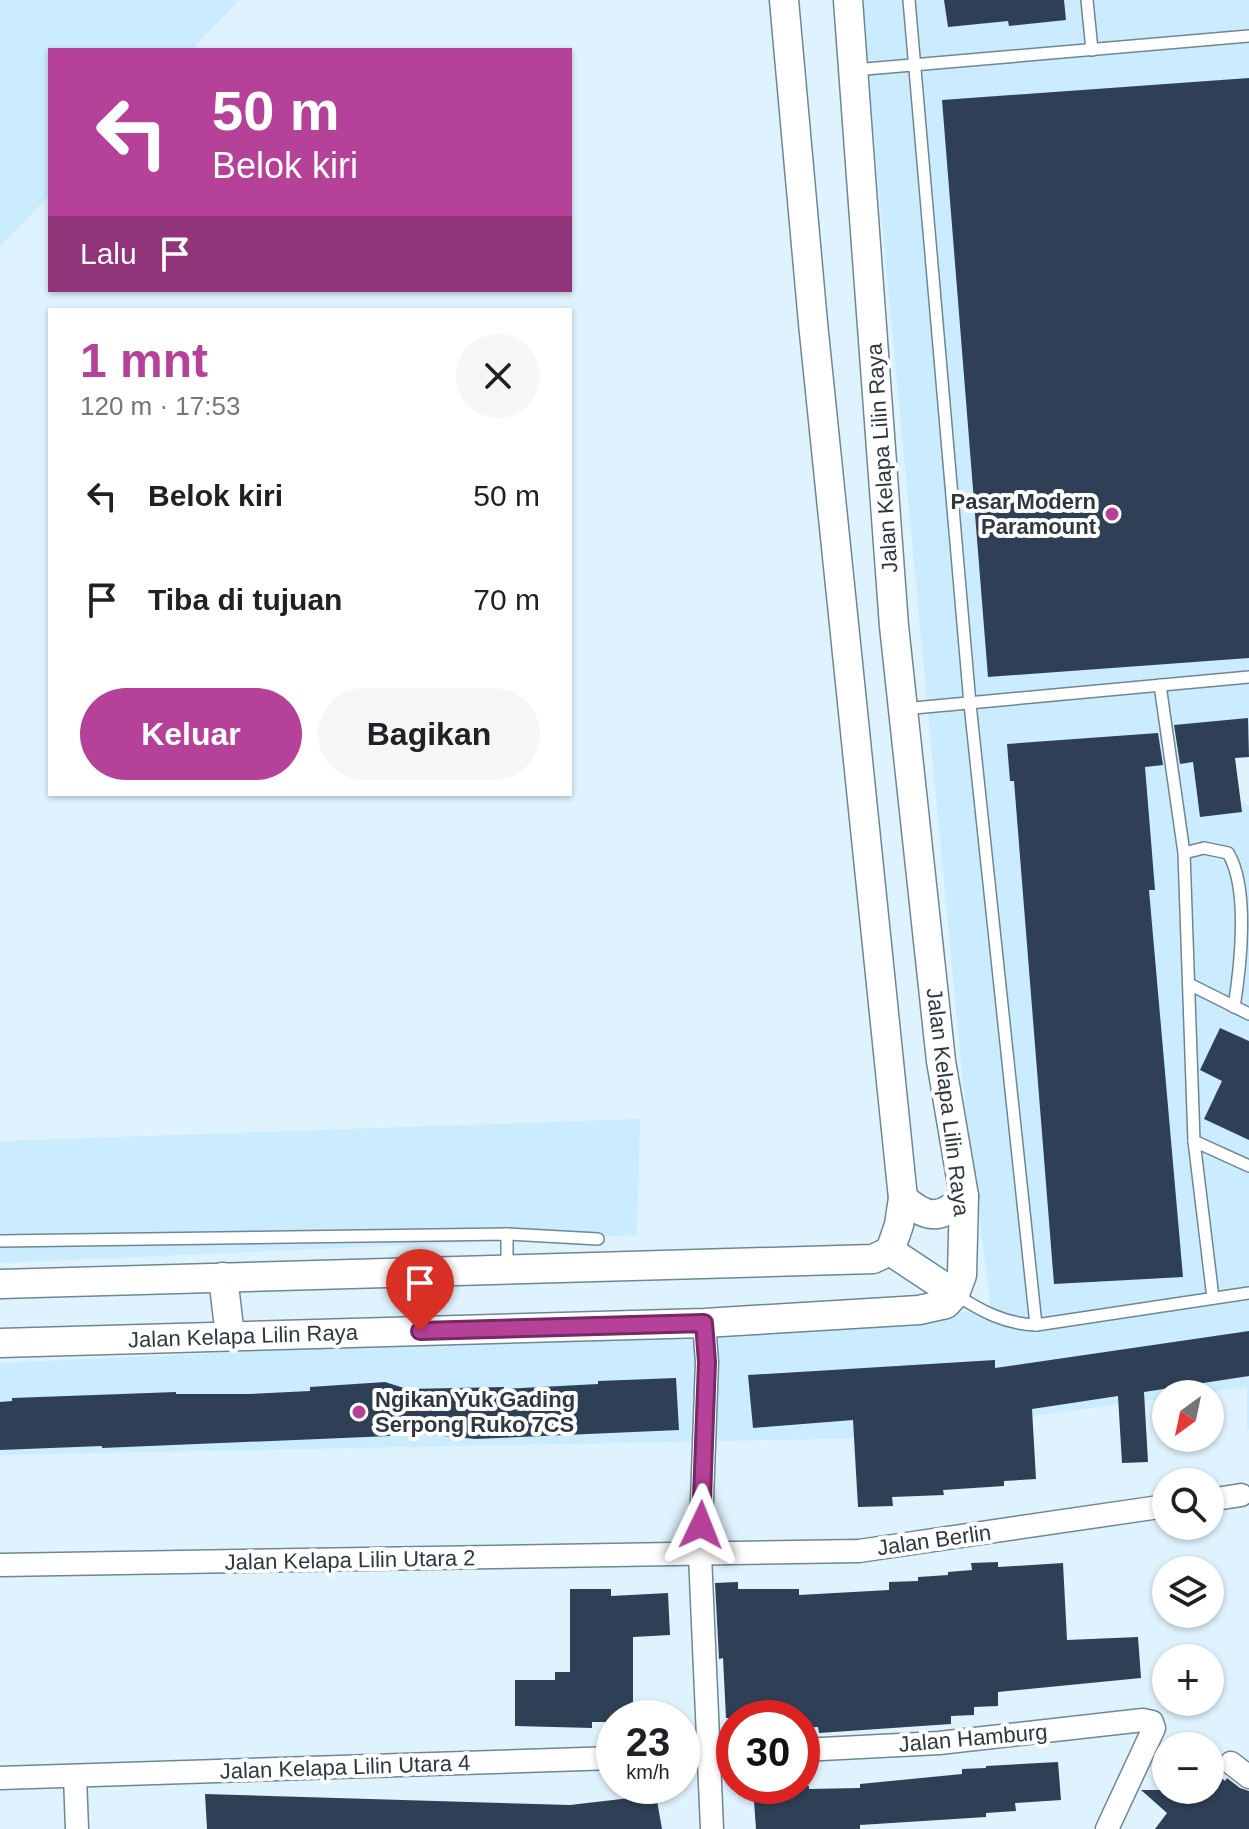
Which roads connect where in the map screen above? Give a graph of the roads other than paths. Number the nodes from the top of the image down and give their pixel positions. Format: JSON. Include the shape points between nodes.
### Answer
{"nodes":[{"id":1,"x":784,"y":0,"type":"edge"},
{"id":2,"x":848,"y":0,"type":"edge"},
{"id":3,"x":909,"y":0,"type":"edge"},
{"id":4,"x":1087,"y":0,"type":"edge"},
{"id":5,"x":1249,"y":36,"type":"edge"},
{"id":6,"x":1092,"y":50,"type":"junction"},
{"id":7,"x":915,"y":65,"type":"junction"},
{"id":8,"x":854,"y":71,"type":"junction"},
{"id":9,"x":1249,"y":677,"type":"edge"},
{"id":10,"x":1160,"y":685,"type":"junction"},
{"id":11,"x":970,"y":704,"type":"junction"},
{"id":12,"x":903,"y":710,"type":"junction"},
{"id":13,"x":1184,"y":853,"type":"junction"},
{"id":14,"x":1189,"y":984,"type":"junction"},
{"id":15,"x":1234,"y":1007,"type":"junction"},
{"id":16,"x":1249,"y":1014,"type":"edge"},
{"id":17,"x":1194,"y":1141,"type":"junction"},
{"id":18,"x":1249,"y":1166,"type":"edge"},
{"id":19,"x":964,"y":1196,"type":"junction"},
{"id":20,"x":903,"y":1198,"type":"junction"},
{"id":21,"x":507,"y":1234,"type":"junction"},
{"id":22,"x":598,"y":1239,"type":"dead end"},
{"id":23,"x":0,"y":1241,"type":"edge"},
{"id":24,"x":890,"y":1251,"type":"junction"},
{"id":25,"x":507,"y":1268,"type":"junction"},
{"id":26,"x":223,"y":1277,"type":"junction"},
{"id":27,"x":0,"y":1284,"type":"edge"},
{"id":28,"x":1249,"y":1293,"type":"edge"},
{"id":29,"x":955,"y":1294,"type":"junction"},
{"id":30,"x":1213,"y":1298,"type":"junction"},
{"id":31,"x":704,"y":1323,"type":"junction"},
{"id":32,"x":1036,"y":1325,"type":"junction"},
{"id":33,"x":230,"y":1336,"type":"junction"},
{"id":34,"x":0,"y":1343,"type":"edge"},
{"id":35,"x":1241,"y":1495,"type":"dead end"},
{"id":36,"x":1224,"y":1498,"type":"edge"},
{"id":37,"x":1152,"y":1508,"type":"edge"},
{"id":38,"x":700,"y":1555,"type":"junction"},
{"id":39,"x":0,"y":1565,"type":"edge"},
{"id":40,"x":820,"y":1749,"type":"edge"},
{"id":41,"x":716,"y":1754,"type":"edge"},
{"id":42,"x":700,"y":1755,"type":"edge"},
{"id":43,"x":710,"y":1755,"type":"junction"},
{"id":44,"x":596,"y":1759,"type":"edge"},
{"id":45,"x":1231,"y":1763,"type":"dead end"},
{"id":46,"x":75,"y":1776,"type":"junction"},
{"id":47,"x":1249,"y":1777,"type":"edge"},
{"id":48,"x":0,"y":1778,"type":"edge"},
{"id":49,"x":77,"y":1829,"type":"edge"},
{"id":50,"x":712,"y":1829,"type":"edge"},
{"id":51,"x":1107,"y":1829,"type":"edge"}],
"edges":[{"from":1,"to":20,"type":"street"},
{"from":2,"to":8,"type":"street","name":"Jalan Kelapa Lilin Raya"},
{"from":3,"to":7,"type":"lane"},
{"from":4,"to":6,"type":"lane"},
{"from":5,"to":6,"type":"lane"},
{"from":6,"to":7,"type":"lane"},
{"from":7,"to":8,"type":"lane"},
{"from":7,"to":11,"type":"lane"},
{"from":8,"to":12,"type":"street","name":"Jalan Kelapa Lilin Raya"},
{"from":9,"to":10,"type":"lane"},
{"from":10,"to":11,"type":"lane"},
{"from":10,"to":13,"type":"lane"},
{"from":11,"to":12,"type":"lane"},
{"from":11,"to":32,"type":"lane"},
{"from":12,"to":19,"type":"street","name":"Jalan Kelapa Lilin Raya","via":[[941,1061]]},
{"from":13,"to":14,"type":"lane"},
{"from":13,"to":15,"type":"lane","via":[[1204,848],[1228,853],[1240,873],[1246,902]]},
{"from":14,"to":15,"type":"lane"},
{"from":14,"to":17,"type":"lane"},
{"from":15,"to":16,"type":"lane"},
{"from":17,"to":18,"type":"lane"},
{"from":17,"to":30,"type":"lane"},
{"from":19,"to":20,"type":"street","via":[[943,1214],[931,1215]]},
{"from":19,"to":29,"type":"street","name":"Jalan Kelapa Lilin Raya","via":[[962,1275]]},
{"from":20,"to":24,"type":"street"},
{"from":21,"to":22,"type":"lane"},
{"from":21,"to":23,"type":"lane"},
{"from":21,"to":25,"type":"lane"},
{"from":24,"to":25,"type":"street","via":[[873,1259]]},
{"from":24,"to":29,"type":"street"},
{"from":25,"to":26,"type":"street"},
{"from":26,"to":27,"type":"street"},
{"from":26,"to":33,"type":"street"},
{"from":28,"to":30,"type":"lane"},
{"from":29,"to":31,"type":"street","name":"Jalan Kelapa Lilin Raya","via":[[946,1304],[919,1310]]},
{"from":29,"to":32,"type":"lane","via":[[1013,1324]]},
{"from":30,"to":32,"type":"lane"},
{"from":31,"to":33,"type":"street","name":"Jalan Kelapa Lilin Raya"},
{"from":31,"to":38,"type":"street"},
{"from":33,"to":34,"type":"street","name":"Jalan Kelapa Lilin Raya"},
{"from":35,"to":36,"type":"street"},
{"from":37,"to":38,"type":"street","name":"Jalan Berlin","via":[[859,1551]]},
{"from":38,"to":39,"type":"street","name":"Jalan Kelapa Lilin Utara 2"},
{"from":38,"to":43,"type":"street"},
{"from":40,"to":51,"type":"street","name":"Jalan Hamburg","via":[[1152,1722],[1154,1728]]},
{"from":41,"to":43,"type":"street"},
{"from":42,"to":43,"type":"street"},
{"from":43,"to":50,"type":"street"},
{"from":44,"to":46,"type":"street","name":"Jalan Kelapa Lilin Utara 4"},
{"from":45,"to":47,"type":"street"},
{"from":46,"to":48,"type":"street","name":"Jalan Kelapa Lilin Utara 4"},
{"from":46,"to":49,"type":"street"}]}
